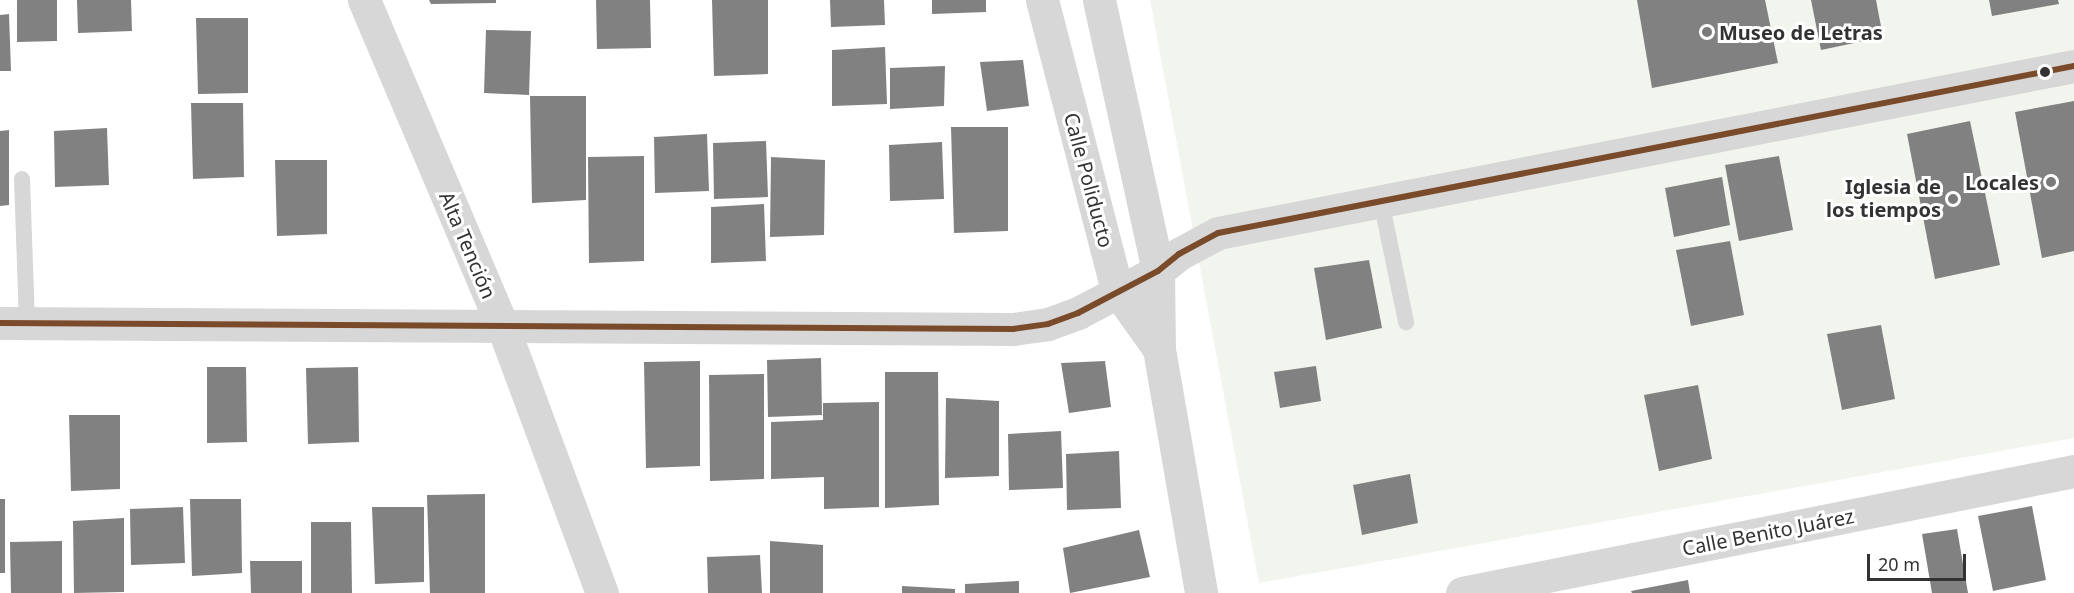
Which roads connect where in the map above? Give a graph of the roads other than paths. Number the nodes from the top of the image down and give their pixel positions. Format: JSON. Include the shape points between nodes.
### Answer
{"nodes":[{"id":1,"x":364,"y":0,"type":"edge"},
{"id":2,"x":1042,"y":0,"type":"edge"},
{"id":3,"x":1099,"y":0,"type":"edge"},
{"id":4,"x":2074,"y":66,"type":"edge"},
{"id":5,"x":22,"y":179,"type":"dead end"},
{"id":6,"x":1381,"y":201,"type":"junction"},
{"id":7,"x":1158,"y":271,"type":"junction"},
{"id":8,"x":1117,"y":290,"type":"junction"},
{"id":9,"x":1406,"y":322,"type":"dead end"},
{"id":10,"x":13,"y":323,"type":"edge"},
{"id":11,"x":503,"y":327,"type":"junction"},
{"id":12,"x":1159,"y":349,"type":"junction"},
{"id":13,"x":2074,"y":471,"type":"edge"},
{"id":14,"x":602,"y":593,"type":"edge"},
{"id":15,"x":1201,"y":593,"type":"edge"},
{"id":16,"x":1462,"y":593,"type":"edge"}],
"edges":[{"from":1,"to":11,"type":"street","name":"Alta Tención"},
{"from":2,"to":8,"type":"street","name":"Calle Poliducto"},
{"from":3,"to":7,"type":"street","name":"Calle Poliducto"},
{"from":4,"to":6,"type":"street"},
{"from":5,"to":10,"type":"lane"},
{"from":6,"to":7,"type":"street","via":[[1218,233],[1179,254]]},
{"from":6,"to":9,"type":"lane"},
{"from":7,"to":8,"type":"street"},
{"from":7,"to":12,"type":"street","name":"Calle Poliducto"},
{"from":8,"to":11,"type":"street","via":[[1078,313],[1048,324],[1013,329]]},
{"from":8,"to":12,"type":"street","name":"Calle Poliducto"},
{"from":10,"to":11,"type":"street"},
{"from":11,"to":14,"type":"street","name":"Alta Tención"},
{"from":12,"to":15,"type":"street","name":"Calle Poliducto"},
{"from":13,"to":16,"type":"street","name":"Calle Benito Juárez"}]}
